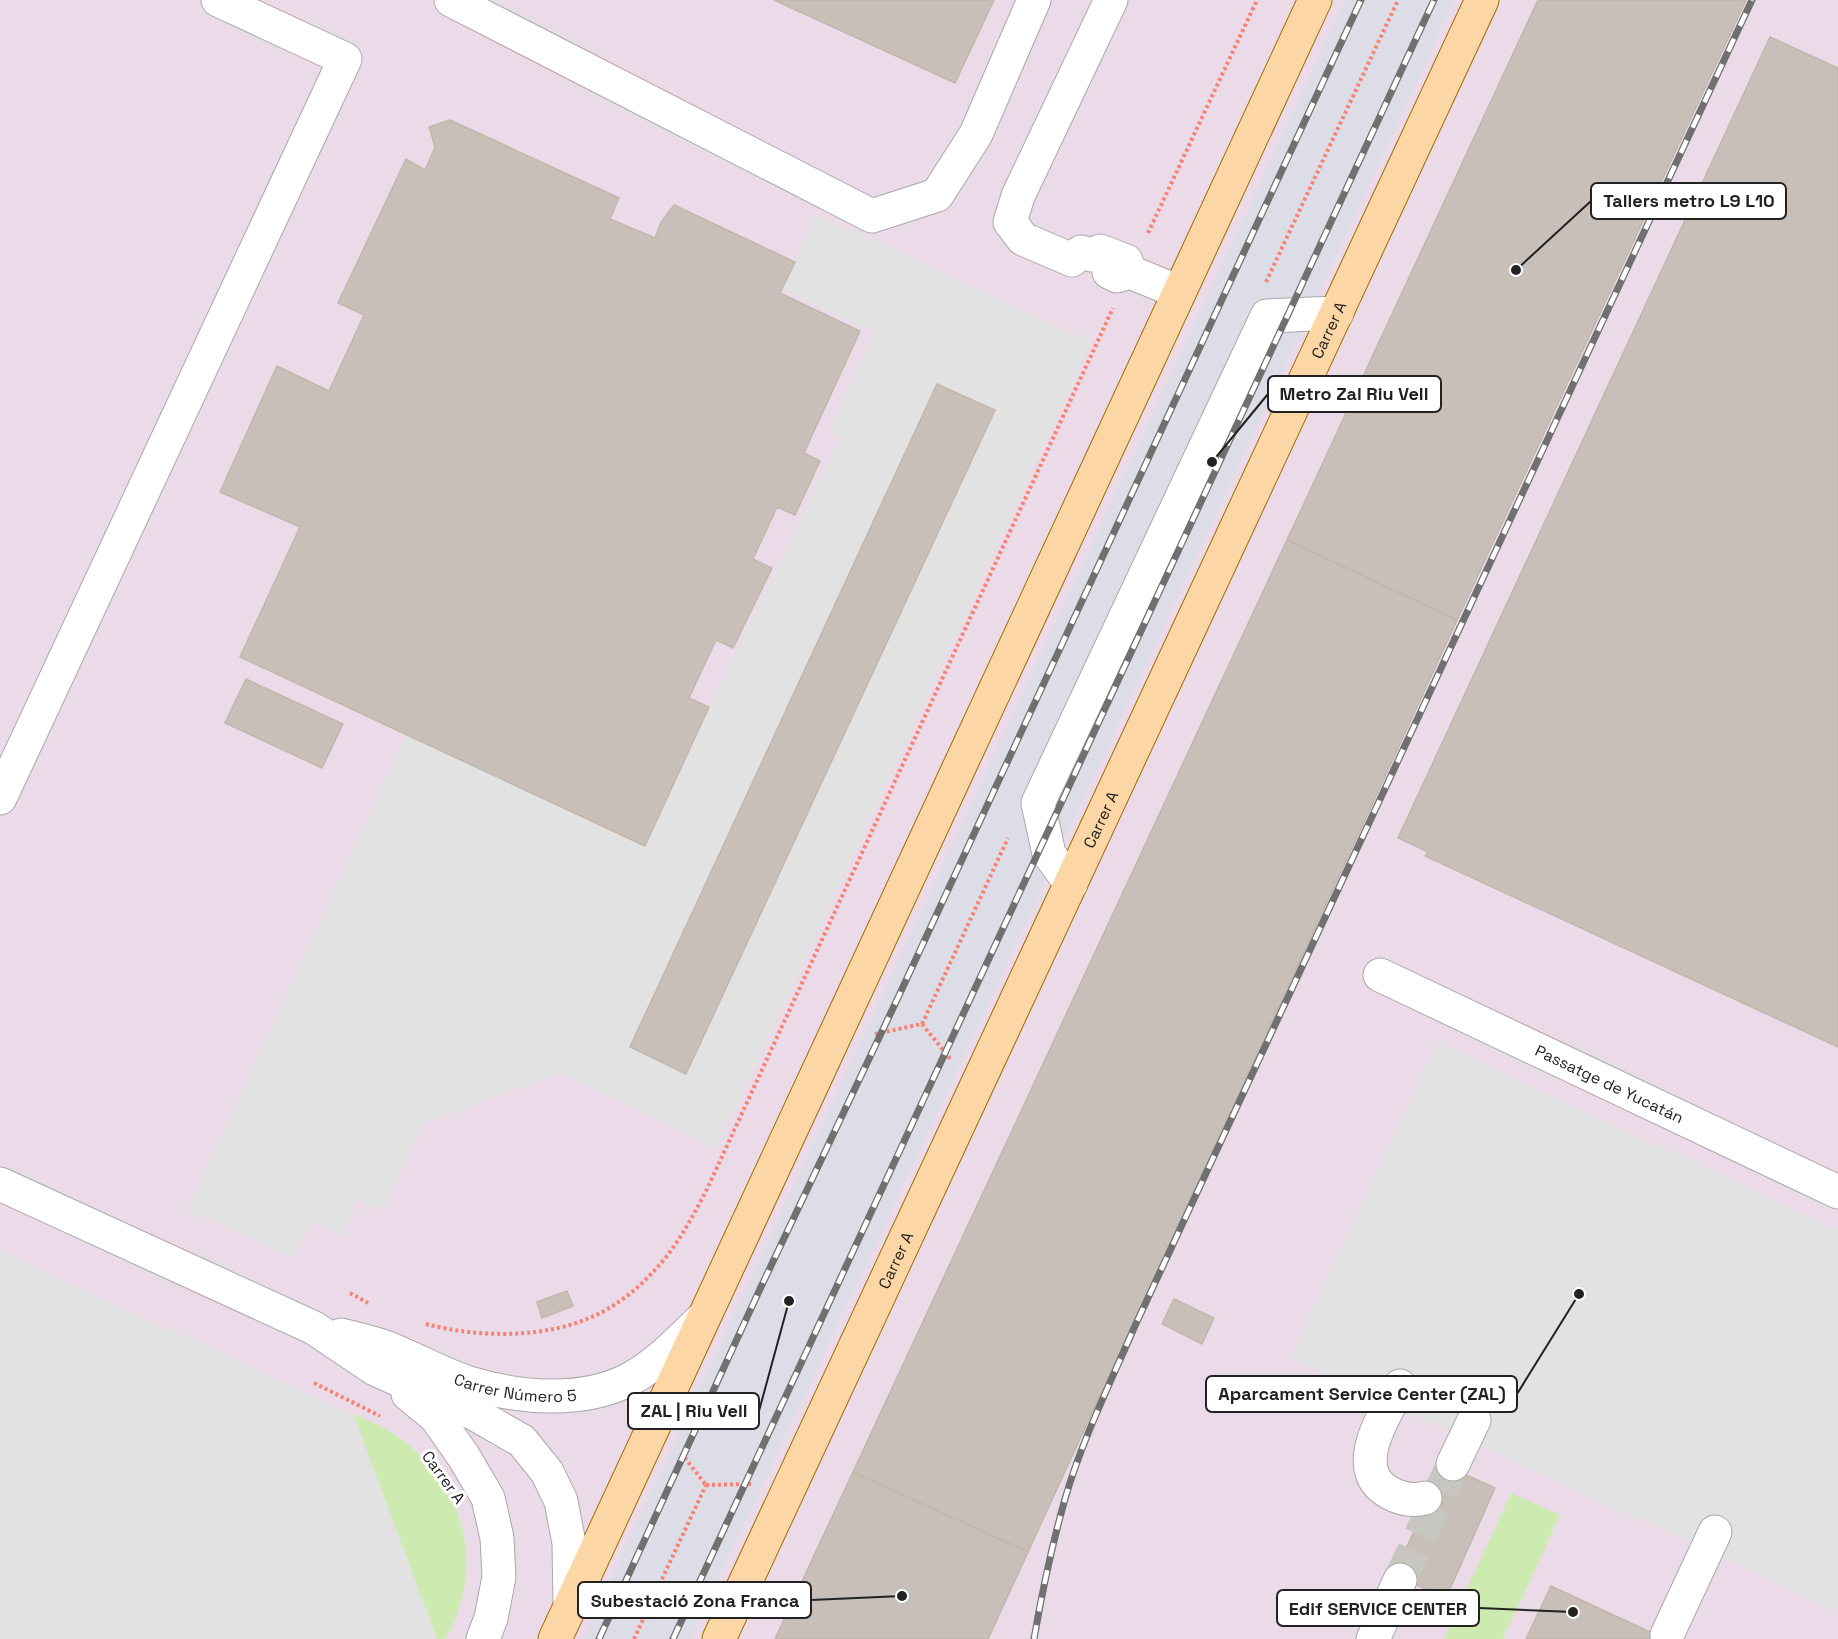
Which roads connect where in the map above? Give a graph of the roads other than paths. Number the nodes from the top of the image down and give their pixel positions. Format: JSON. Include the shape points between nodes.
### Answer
{"nodes":[{"id":1,"x":218,"y":0,"type":"edge"},
{"id":2,"x":451,"y":0,"type":"edge"},
{"id":3,"x":1034,"y":0,"type":"edge"},
{"id":4,"x":1111,"y":0,"type":"edge"},
{"id":5,"x":1315,"y":0,"type":"edge"},
{"id":6,"x":1482,"y":0,"type":"edge"},
{"id":7,"x":1179,"y":292,"type":"junction"},
{"id":8,"x":1337,"y":313,"type":"junction"},
{"id":9,"x":0,"y":798,"type":"edge"},
{"id":10,"x":1071,"y":884,"type":"junction"},
{"id":11,"x":1380,"y":975,"type":"dead end"},
{"id":12,"x":0,"y":1184,"type":"edge"},
{"id":13,"x":1838,"y":1192,"type":"edge"},
{"id":14,"x":703,"y":1318,"type":"junction"},
{"id":15,"x":314,"y":1328,"type":"junction"},
{"id":16,"x":375,"y":1369,"type":"junction"},
{"id":17,"x":1400,"y":1386,"type":"dead end"},
{"id":18,"x":1483,"y":1424,"type":"dead end"},
{"id":19,"x":1462,"y":1469,"type":"tunnel mouth"},
{"id":20,"x":1425,"y":1498,"type":"dead end"},
{"id":21,"x":1715,"y":1532,"type":"dead end"},
{"id":22,"x":570,"y":1606,"type":"junction"},
{"id":23,"x":1667,"y":1635,"type":"dead end"},
{"id":24,"x":483,"y":1639,"type":"edge"},
{"id":25,"x":555,"y":1639,"type":"edge"},
{"id":26,"x":719,"y":1639,"type":"edge"},
{"id":27,"x":1373,"y":1639,"type":"edge"},
{"id":28,"x":1396,"y":1639,"type":"edge"}],
"edges":[{"from":1,"to":9,"type":"street","via":[[345,59]]},
{"from":2,"to":3,"type":"street","via":[[872,216],[937,195],[976,134]]},
{"from":4,"to":7,"type":"street","via":[[1018,196],[1010,222],[1023,239],[1052,252],[1072,260],[1086,253],[1094,264],[1117,276],[1130,272]]},
{"from":5,"to":7,"type":"main road"},
{"from":6,"to":8,"type":"main road","name":"Carrer A"},
{"from":7,"to":14,"type":"main road"},
{"from":8,"to":10,"type":"main road","name":"Carrer A"},
{"from":8,"to":10,"type":"street","via":[[1267,316],[1038,803],[1049,854]]},
{"from":10,"to":26,"type":"main road","name":"Carrer A"},
{"from":11,"to":13,"type":"street","name":"Passatge de Yucatán"},
{"from":12,"to":15,"type":"street","name":"Carrer Número 5"},
{"from":14,"to":15,"type":"street","name":"Carrer Número 5","via":[[664,1356],[629,1380],[592,1393],[550,1395],[469,1383],[385,1347]]},
{"from":14,"to":22,"type":"main road"},
{"from":15,"to":16,"type":"street","name":"Carrer Número 5"},
{"from":16,"to":22,"type":"street","name":"Carrer Número 5","via":[[475,1414],[522,1441],[547,1472],[561,1501],[569,1543]]},
{"from":16,"to":24,"type":"street","via":[[436,1416],[465,1456],[488,1498],[497,1538],[499,1577]]},
{"from":17,"to":20,"type":"street","via":[[1372,1440],[1371,1469],[1388,1492],[1402,1498]]},
{"from":18,"to":19,"type":"street"},
{"from":21,"to":23,"type":"street"},
{"from":22,"to":25,"type":"main road"},
{"from":27,"to":28,"type":"street","via":[[1410,1584]]}]}
